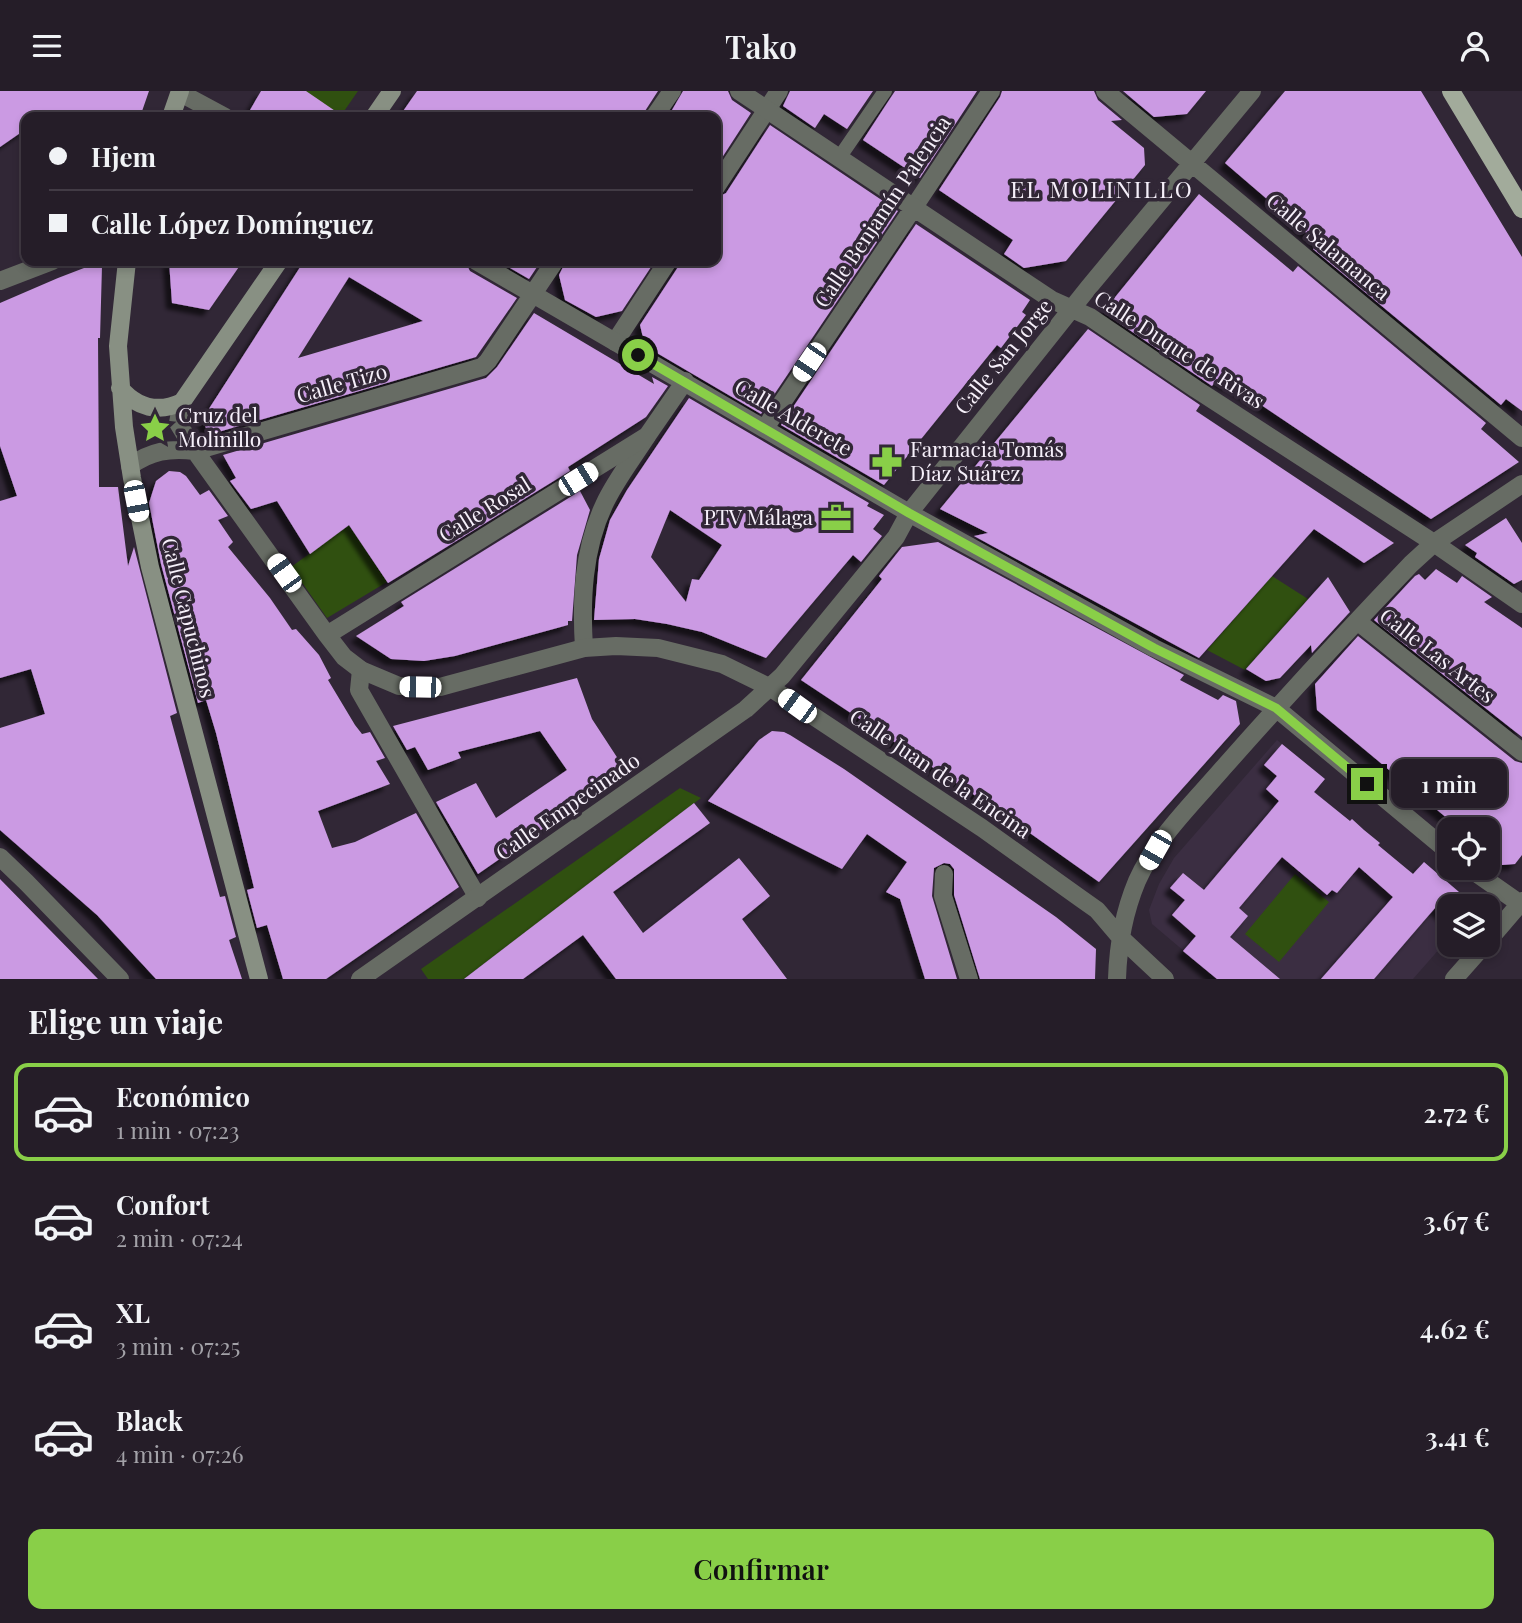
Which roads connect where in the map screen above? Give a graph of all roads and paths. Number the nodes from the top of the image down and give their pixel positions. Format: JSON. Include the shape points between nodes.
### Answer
{"nodes":[{"id":1,"x":183,"y":91,"type":"edge"},
{"id":2,"x":391,"y":91,"type":"edge"},
{"id":3,"x":672,"y":91,"type":"edge"},
{"id":4,"x":739,"y":91,"type":"edge"},
{"id":5,"x":779,"y":91,"type":"edge"},
{"id":6,"x":885,"y":91,"type":"edge"},
{"id":7,"x":991,"y":91,"type":"edge"},
{"id":8,"x":1105,"y":91,"type":"edge"},
{"id":9,"x":1252,"y":91,"type":"edge"},
{"id":10,"x":1451,"y":91,"type":"edge"},
{"id":11,"x":766,"y":109,"type":"junction"},
{"id":12,"x":173,"y":112,"type":"edge"},
{"id":13,"x":216,"y":112,"type":"edge"},
{"id":14,"x":377,"y":112,"type":"edge"},
{"id":15,"x":657,"y":112,"type":"edge"},
{"id":16,"x":839,"y":158,"type":"junction"},
{"id":17,"x":1193,"y":163,"type":"junction"},
{"id":18,"x":721,"y":179,"type":"edge"},
{"id":19,"x":914,"y":207,"type":"junction"},
{"id":20,"x":1522,"y":209,"type":"edge"},
{"id":21,"x":39,"y":266,"type":"edge"},
{"id":22,"x":126,"y":266,"type":"edge"},
{"id":23,"x":276,"y":266,"type":"edge"},
{"id":24,"x":485,"y":266,"type":"edge"},
{"id":25,"x":552,"y":266,"type":"edge"},
{"id":26,"x":665,"y":266,"type":"edge"},
{"id":27,"x":0,"y":281,"type":"edge"},
{"id":28,"x":533,"y":294,"type":"junction"},
{"id":29,"x":1072,"y":309,"type":"junction"},
{"id":30,"x":615,"y":342,"type":"junction"},
{"id":31,"x":685,"y":381,"type":"junction"},
{"id":32,"x":120,"y":388,"type":"junction"},
{"id":33,"x":182,"y":402,"type":"junction"},
{"id":34,"x":765,"y":428,"type":"junction"},
{"id":35,"x":647,"y":436,"type":"junction"},
{"id":36,"x":1522,"y":438,"type":"edge"},
{"id":37,"x":195,"y":451,"type":"junction"},
{"id":38,"x":130,"y":466,"type":"junction"},
{"id":39,"x":1522,"y":484,"type":"edge"},
{"id":40,"x":909,"y":513,"type":"junction"},
{"id":41,"x":1434,"y":543,"type":"junction"},
{"id":42,"x":1522,"y":604,"type":"edge"},
{"id":43,"x":1357,"y":621,"type":"junction"},
{"id":44,"x":327,"y":635,"type":"junction"},
{"id":45,"x":584,"y":648,"type":"junction"},
{"id":46,"x":361,"y":670,"type":"junction"},
{"id":47,"x":771,"y":688,"type":"junction"},
{"id":48,"x":1276,"y":708,"type":"junction"},
{"id":49,"x":1522,"y":752,"type":"edge"},
{"id":50,"x":1437,"y":842,"type":"edge"},
{"id":51,"x":0,"y":857,"type":"edge"},
{"id":52,"x":944,"y":874,"type":"dead end"},
{"id":53,"x":1487,"y":880,"type":"edge"},
{"id":54,"x":478,"y":898,"type":"junction"},
{"id":55,"x":1521,"y":903,"type":"edge"},
{"id":56,"x":1500,"y":927,"type":"edge"},
{"id":57,"x":1120,"y":937,"type":"junction"},
{"id":58,"x":1473,"y":957,"type":"edge"},
{"id":59,"x":120,"y":979,"type":"edge"},
{"id":60,"x":259,"y":979,"type":"edge"},
{"id":61,"x":360,"y":979,"type":"edge"},
{"id":62,"x":969,"y":979,"type":"edge"},
{"id":63,"x":1117,"y":979,"type":"edge"},
{"id":64,"x":1165,"y":979,"type":"edge"},
{"id":65,"x":1454,"y":979,"type":"edge"}],
"edges":[{"from":1,"to":12,"type":"main road"},
{"from":1,"to":13,"type":"street"},
{"from":2,"to":14,"type":"main road"},
{"from":3,"to":15,"type":"street"},
{"from":4,"to":11,"type":"street","name":"Calle Duque de Rivas"},
{"from":5,"to":11,"type":"street"},
{"from":6,"to":16,"type":"lane"},
{"from":7,"to":19,"type":"street","name":"Calle Benjamín Palencia"},
{"from":8,"to":17,"type":"street","name":"Calle Salamanca"},
{"from":9,"to":17,"type":"street","name":"Calle San Jorge"},
{"from":10,"to":20,"type":"main road"},
{"from":11,"to":16,"type":"street","name":"Calle Duque de Rivas"},
{"from":11,"to":18,"type":"street"},
{"from":16,"to":19,"type":"street","name":"Calle Duque de Rivas"},
{"from":17,"to":29,"type":"street","name":"Calle San Jorge"},
{"from":17,"to":36,"type":"street","name":"Calle Salamanca"},
{"from":19,"to":29,"type":"street","name":"Calle Duque de Rivas"},
{"from":19,"to":34,"type":"street","name":"Calle Benjamín Palencia"},
{"from":21,"to":27,"type":"street"},
{"from":22,"to":32,"type":"main road","name":"Calle Capuchinos","via":[[118,346]]},
{"from":23,"to":33,"type":"main road"},
{"from":24,"to":28,"type":"street","name":"Calle Alderete"},
{"from":25,"to":28,"type":"street","name":"Calle Tizo"},
{"from":26,"to":30,"type":"street"},
{"from":28,"to":30,"type":"street","name":"Calle Alderete"},
{"from":28,"to":37,"type":"street","name":"Calle Tizo","via":[[482,367]]},
{"from":29,"to":40,"type":"street","name":"Calle San Jorge"},
{"from":29,"to":41,"type":"street","name":"Calle Duque de Rivas"},
{"from":30,"to":31,"type":"street","name":"Calle Alderete"},
{"from":31,"to":34,"type":"street","name":"Calle Alderete"},
{"from":31,"to":35,"type":"street","name":"Calle Rosal"},
{"from":32,"to":33,"type":"main road","via":[[140,405],[161,409]]},
{"from":32,"to":38,"type":"main road","name":"Calle Capuchinos"},
{"from":33,"to":37,"type":"street","name":"Calle Juan de la Encina","via":[[178,423]]},
{"from":34,"to":40,"type":"street","name":"Calle Alderete"},
{"from":35,"to":44,"type":"street","name":"Calle Rosal"},
{"from":35,"to":45,"type":"street","via":[[604,505],[587,556]]},
{"from":37,"to":38,"type":"street","name":"Calle Tizo","via":[[160,450]]},
{"from":37,"to":44,"type":"street","name":"Calle Juan de la Encina"},
{"from":38,"to":60,"type":"main road","name":"Calle Capuchinos","via":[[150,567]]},
{"from":39,"to":41,"type":"street"},
{"from":40,"to":47,"type":"street","name":"Calle San Jorge","via":[[896,537]]},
{"from":40,"to":48,"type":"street","name":"Calle Alderete","via":[[1154,648]]},
{"from":41,"to":42,"type":"street","name":"Calle Duque de Rivas"},
{"from":41,"to":43,"type":"street"},
{"from":43,"to":48,"type":"street"},
{"from":43,"to":49,"type":"street","name":"Calle Las Artes"},
{"from":44,"to":46,"type":"street","name":"Calle Juan de la Encina"},
{"from":45,"to":46,"type":"street","name":"Calle Juan de la Encina","via":[[440,687],[399,686]]},
{"from":45,"to":47,"type":"street","name":"Calle Juan de la Encina","via":[[657,648],[723,664]]},
{"from":46,"to":54,"type":"street","via":[[359,689]]},
{"from":47,"to":54,"type":"street","name":"Calle Empecinado"},
{"from":47,"to":57,"type":"street","name":"Calle Juan de la Encina","via":[[1097,910]]},
{"from":48,"to":50,"type":"street","name":"Calle Alderete"},
{"from":48,"to":57,"type":"street","via":[[1155,850],[1137,881]]},
{"from":51,"to":59,"type":"street"},
{"from":52,"to":62,"type":"street","via":[[943,896]]},
{"from":53,"to":55,"type":"street"},
{"from":54,"to":61,"type":"street","name":"Calle Empecinado"},
{"from":55,"to":56,"type":"street"},
{"from":57,"to":63,"type":"street"},
{"from":57,"to":64,"type":"street","name":"Calle Juan de la Encina"},
{"from":58,"to":65,"type":"street"}]}
